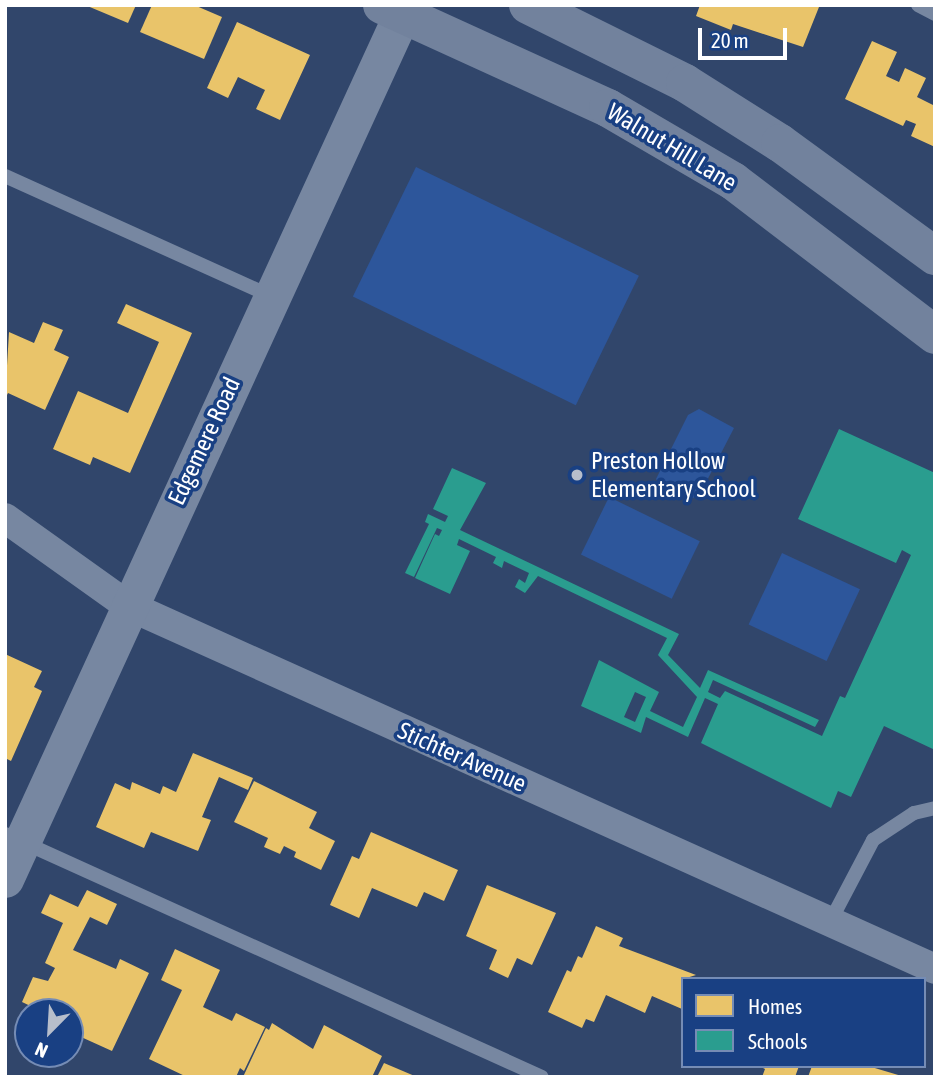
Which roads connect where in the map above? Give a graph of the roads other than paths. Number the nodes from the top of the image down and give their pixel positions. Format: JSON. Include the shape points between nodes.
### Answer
{"nodes":[{"id":1,"x":528,"y":5,"type":"edge"},
{"id":2,"x":918,"y":5,"type":"edge"},
{"id":3,"x":396,"y":8,"type":"edge"},
{"id":4,"x":935,"y":14,"type":"edge"},
{"id":5,"x":5,"y":176,"type":"edge"},
{"id":6,"x":935,"y":256,"type":"edge"},
{"id":7,"x":271,"y":296,"type":"junction"},
{"id":8,"x":935,"y":335,"type":"edge"},
{"id":9,"x":5,"y":518,"type":"edge"},
{"id":10,"x":127,"y":606,"type":"junction"},
{"id":11,"x":935,"y":808,"type":"edge"},
{"id":12,"x":14,"y":838,"type":"edge"},
{"id":13,"x":5,"y":878,"type":"edge"},
{"id":14,"x":830,"y":922,"type":"junction"},
{"id":15,"x":935,"y":969,"type":"edge"},
{"id":16,"x":542,"y":1077,"type":"edge"}],
"edges":[{"from":1,"to":6,"type":"main road","via":[[685,83],[780,143]]},
{"from":2,"to":4,"type":"lane"},
{"from":3,"to":7,"type":"street","name":"Edgemere Road"},
{"from":3,"to":8,"type":"main road","name":"Walnut Hill Lane","via":[[608,108],[733,181]]},
{"from":5,"to":7,"type":"lane"},
{"from":7,"to":10,"type":"street","name":"Edgemere Road"},
{"from":9,"to":10,"type":"street","name":"Stichter Avenue"},
{"from":10,"to":12,"type":"street","name":"Edgemere Road"},
{"from":10,"to":14,"type":"street","name":"Stichter Avenue"},
{"from":11,"to":14,"type":"lane","via":[[903,818],[873,841]]},
{"from":12,"to":13,"type":"street","name":"Edgemere Road"},
{"from":12,"to":16,"type":"lane"},
{"from":14,"to":15,"type":"street","name":"Stichter Avenue"}]}
